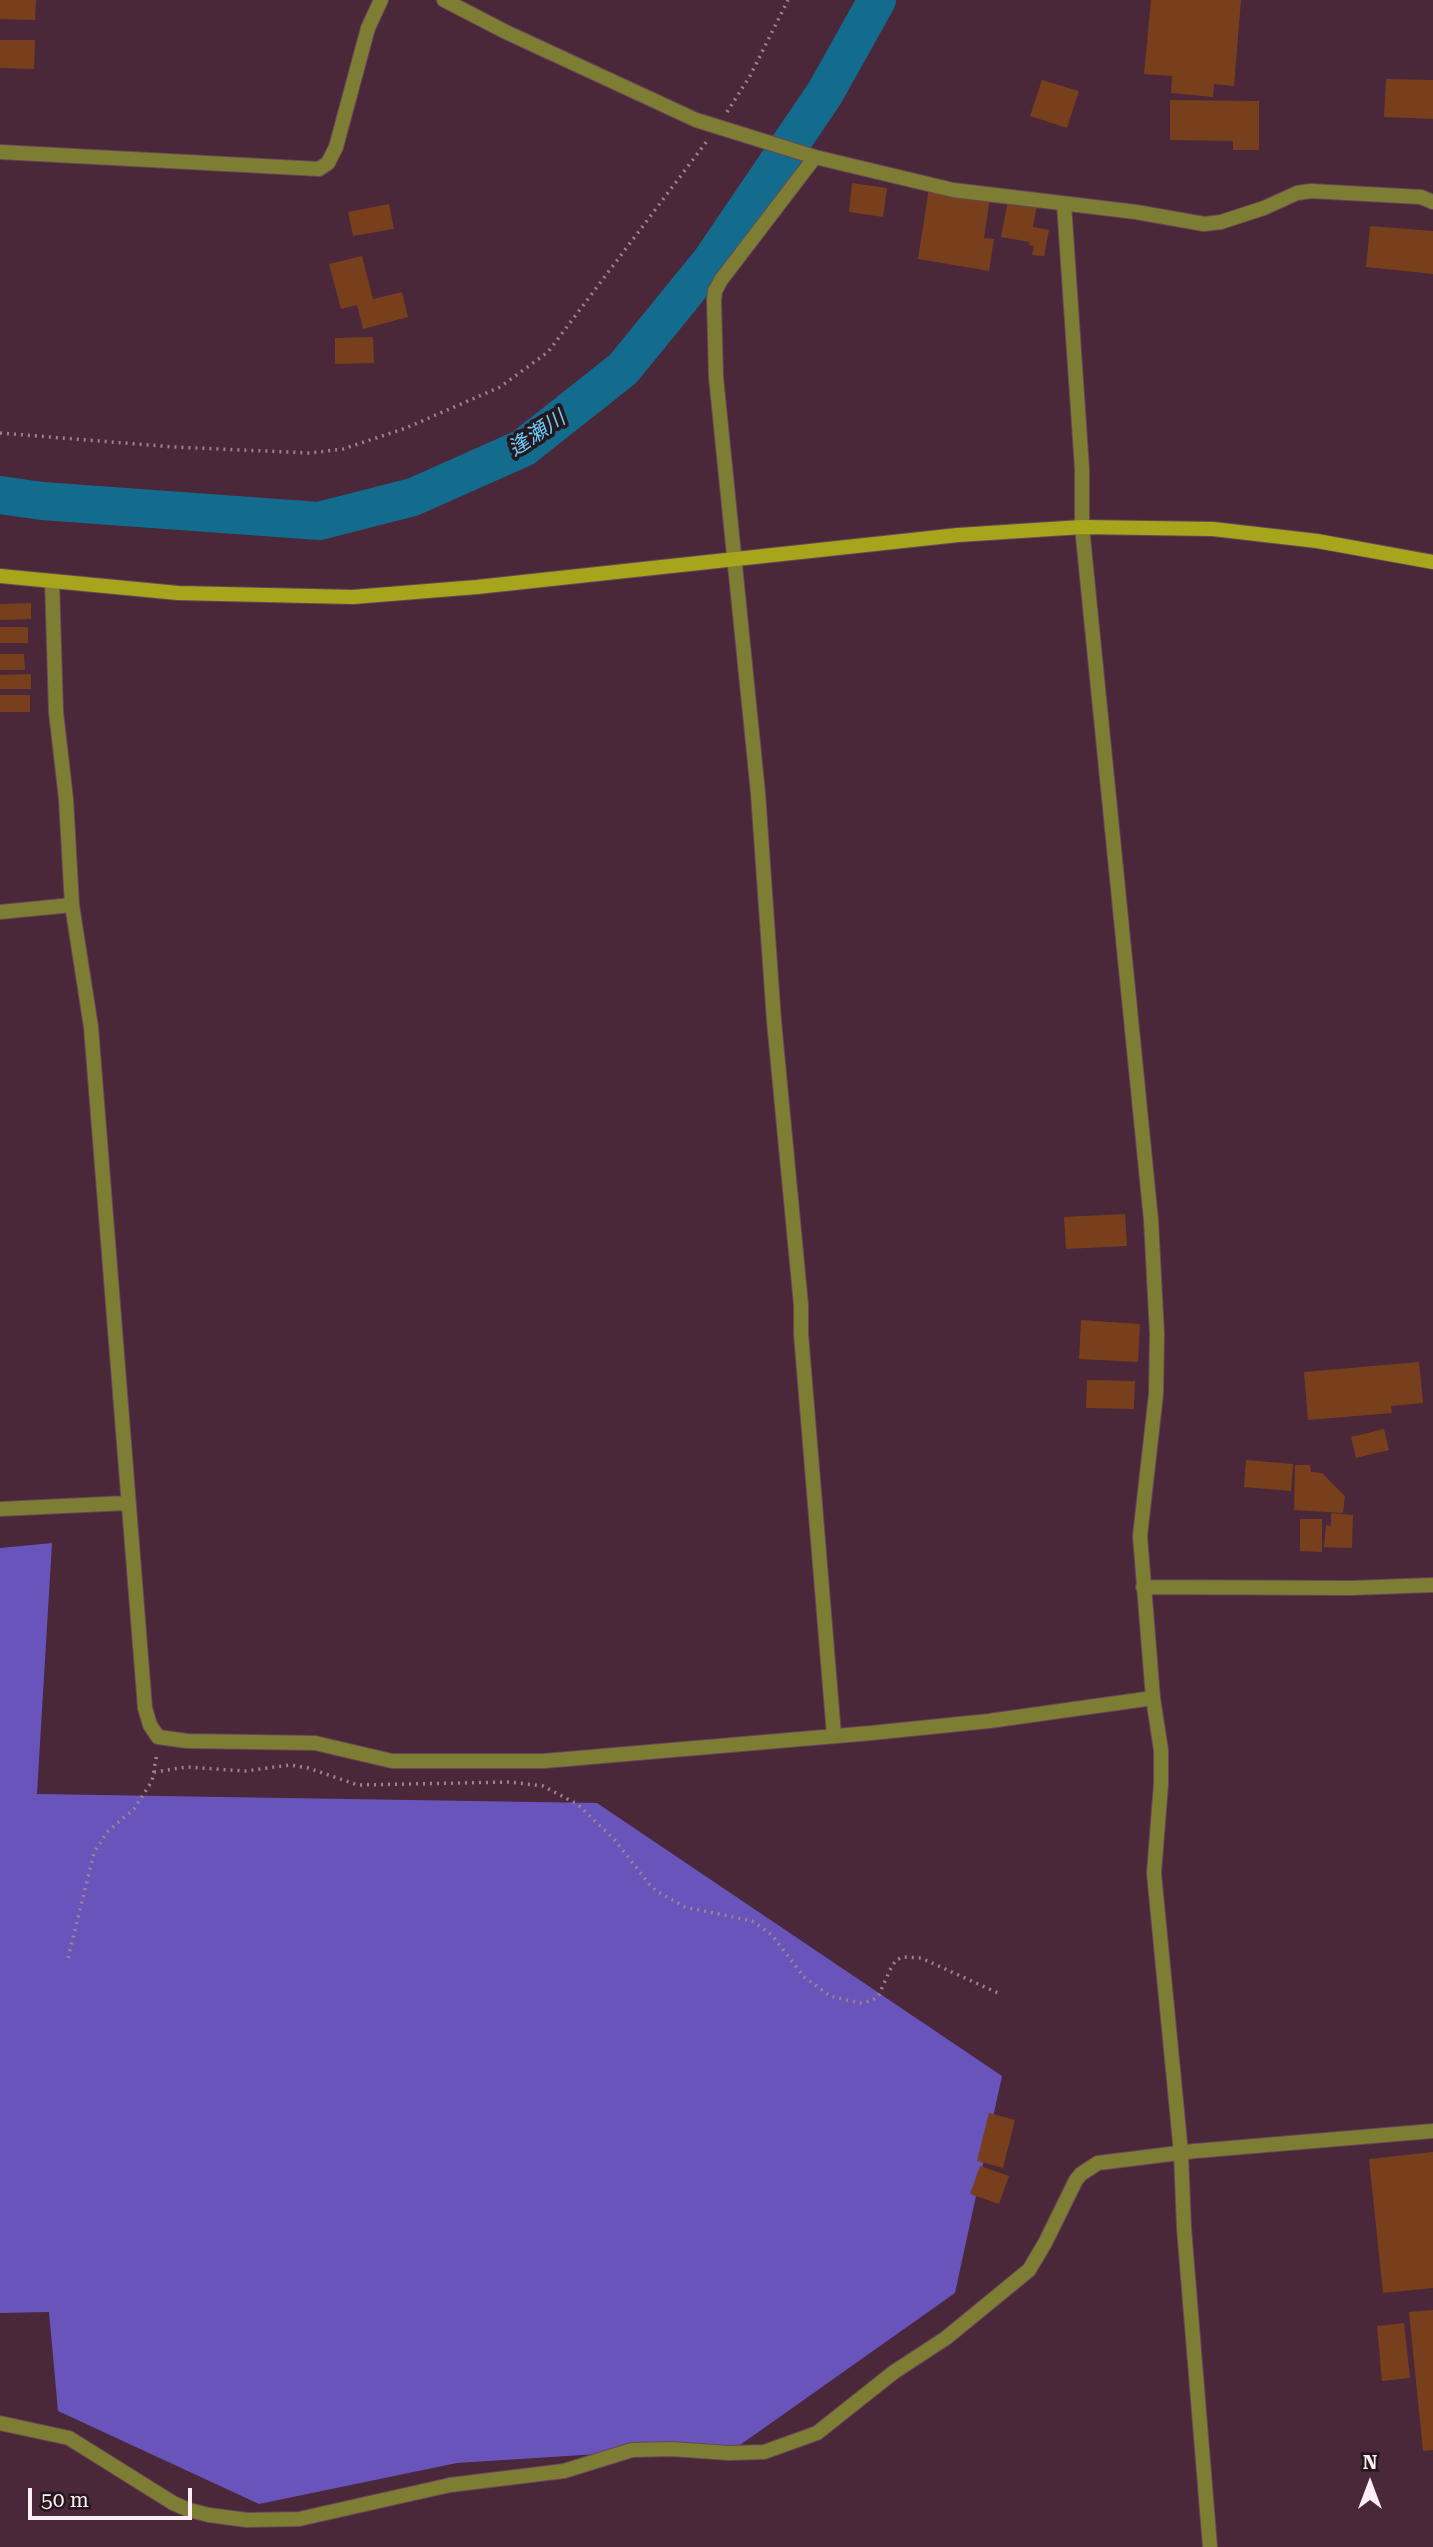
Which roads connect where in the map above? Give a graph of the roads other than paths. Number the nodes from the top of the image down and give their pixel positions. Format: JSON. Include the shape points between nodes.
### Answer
{"nodes":[{"id":1,"x":381,"y":0,"type":"edge"},
{"id":2,"x":444,"y":0,"type":"edge"},
{"id":3,"x":0,"y":152,"type":"edge"},
{"id":4,"x":815,"y":157,"type":"junction"},
{"id":5,"x":1433,"y":202,"type":"edge"},
{"id":6,"x":1065,"y":204,"type":"junction"},
{"id":7,"x":1083,"y":527,"type":"junction"},
{"id":8,"x":736,"y":559,"type":"junction"},
{"id":9,"x":1433,"y":562,"type":"edge"},
{"id":10,"x":0,"y":576,"type":"edge"},
{"id":11,"x":52,"y":581,"type":"junction"},
{"id":12,"x":72,"y":905,"type":"junction"},
{"id":13,"x":0,"y":912,"type":"edge"},
{"id":14,"x":127,"y":1503,"type":"junction"},
{"id":15,"x":0,"y":1509,"type":"edge"},
{"id":16,"x":1433,"y":1585,"type":"edge"},
{"id":17,"x":1143,"y":1587,"type":"junction"},
{"id":18,"x":1153,"y":1698,"type":"junction"},
{"id":19,"x":834,"y":1735,"type":"junction"},
{"id":20,"x":1433,"y":2131,"type":"edge"},
{"id":21,"x":1181,"y":2153,"type":"junction"},
{"id":22,"x":0,"y":2423,"type":"edge"},
{"id":23,"x":1210,"y":2547,"type":"edge"}],
"edges":[{"from":1,"to":3,"type":"street","via":[[368,28],[336,147],[328,163],[318,169]]},
{"from":2,"to":4,"type":"street","via":[[696,120]]},
{"from":4,"to":6,"type":"street","via":[[953,190]]},
{"from":4,"to":8,"type":"street","via":[[715,291],[716,377]]},
{"from":5,"to":6,"type":"street","via":[[1421,197],[1311,191],[1204,224]]},
{"from":6,"to":7,"type":"street"},
{"from":7,"to":8,"type":"street","via":[[958,535]]},
{"from":7,"to":9,"type":"street","via":[[1213,529],[1317,541]]},
{"from":7,"to":17,"type":"street","via":[[1151,1220],[1156,1394],[1140,1536]]},
{"from":8,"to":11,"type":"street","via":[[353,597],[178,593]]},
{"from":8,"to":19,"type":"street"},
{"from":10,"to":11,"type":"street"},
{"from":11,"to":12,"type":"street","via":[[56,712]]},
{"from":12,"to":13,"type":"street"},
{"from":12,"to":14,"type":"street","via":[[91,1027]]},
{"from":14,"to":15,"type":"street"},
{"from":14,"to":19,"type":"street","via":[[145,1708],[158,1737],[315,1743],[392,1762],[434,1763],[544,1761]]},
{"from":16,"to":17,"type":"street"},
{"from":17,"to":18,"type":"street"},
{"from":18,"to":19,"type":"street","via":[[989,1721]]},
{"from":18,"to":21,"type":"street","via":[[1161,1750],[1154,1873]]},
{"from":20,"to":21,"type":"street"},
{"from":21,"to":22,"type":"street","via":[[1108,2160],[1088,2168],[1076,2180],[1029,2270],[817,2433],[765,2452],[632,2450],[564,2471],[450,2485],[299,2519],[247,2520],[189,2510],[69,2438]]},
{"from":21,"to":23,"type":"street"}]}
